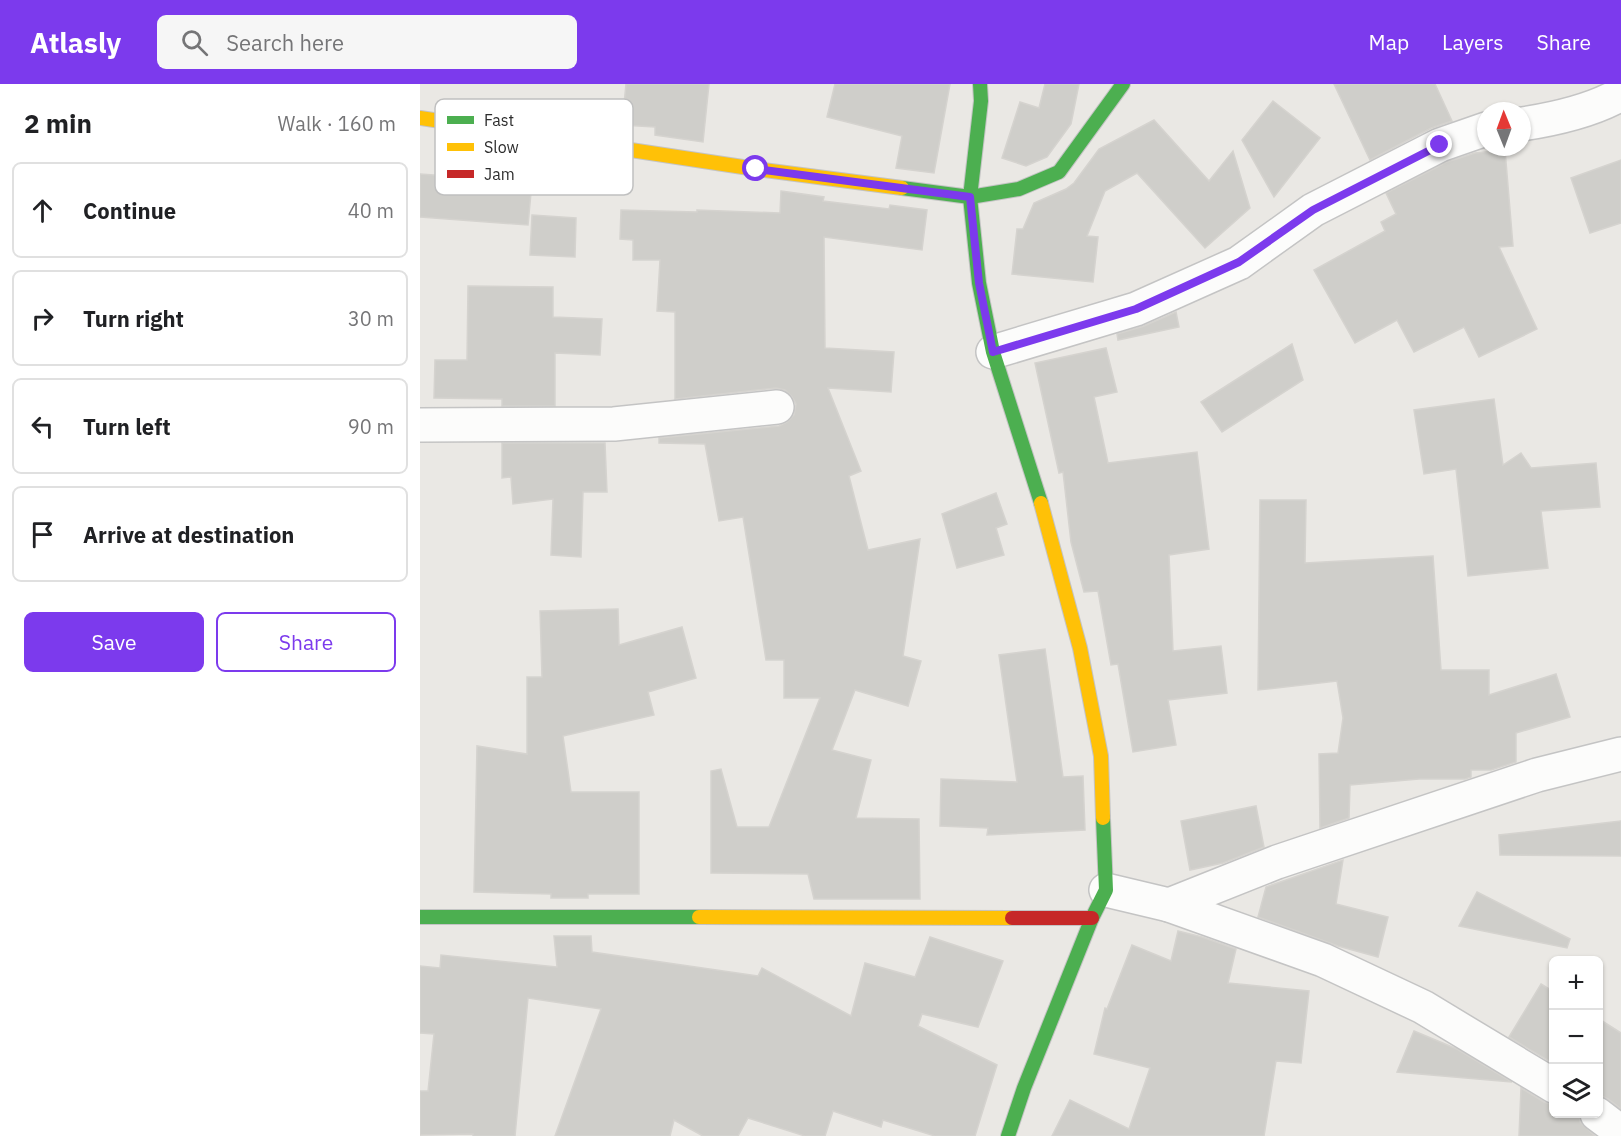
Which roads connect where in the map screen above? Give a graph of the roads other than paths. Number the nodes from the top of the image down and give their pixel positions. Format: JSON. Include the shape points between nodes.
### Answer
{"nodes":[{"id":1,"x":980,"y":84,"type":"edge"},
{"id":2,"x":1123,"y":84,"type":"edge"},
{"id":3,"x":1621,"y":94,"type":"edge"},
{"id":4,"x":420,"y":118,"type":"edge"},
{"id":5,"x":435,"y":120,"type":"edge"},
{"id":6,"x":1531,"y":123,"type":"edge"},
{"id":7,"x":1477,"y":132,"type":"edge"},
{"id":8,"x":633,"y":150,"type":"edge"},
{"id":9,"x":970,"y":197,"type":"junction"},
{"id":10,"x":993,"y":352,"type":"junction"},
{"id":11,"x":777,"y":407,"type":"dead end"},
{"id":12,"x":420,"y":426,"type":"edge"},
{"id":13,"x":1621,"y":754,"type":"edge"},
{"id":14,"x":1099,"y":904,"type":"junction"},
{"id":15,"x":1169,"y":905,"type":"junction"},
{"id":16,"x":420,"y":917,"type":"edge"},
{"id":17,"x":1549,"y":1083,"type":"edge"},
{"id":18,"x":1603,"y":1118,"type":"edge"},
{"id":19,"x":1621,"y":1132,"type":"edge"},
{"id":20,"x":1008,"y":1136,"type":"edge"}],
"edges":[{"from":1,"to":9,"type":"street"},
{"from":2,"to":9,"type":"street","via":[[1059,172],[1019,189]]},
{"from":3,"to":6,"type":"street","via":[[1604,104]]},
{"from":4,"to":5,"type":"street"},
{"from":7,"to":10,"type":"street","via":[[1440,145],[1313,210],[1239,262],[1218,272],[1136,309]]},
{"from":8,"to":9,"type":"street"},
{"from":9,"to":10,"type":"street","via":[[979,283]]},
{"from":10,"to":14,"type":"street","via":[[1040,499],[1080,648],[1101,756]]},
{"from":11,"to":12,"type":"street","via":[[614,424]]},
{"from":13,"to":15,"type":"street","via":[[1537,775],[1333,843]]},
{"from":14,"to":15,"type":"street"},
{"from":14,"to":16,"type":"street"},
{"from":14,"to":20,"type":"street"},
{"from":15,"to":17,"type":"street","via":[[1333,964],[1423,1007]]},
{"from":18,"to":19,"type":"street"}]}
